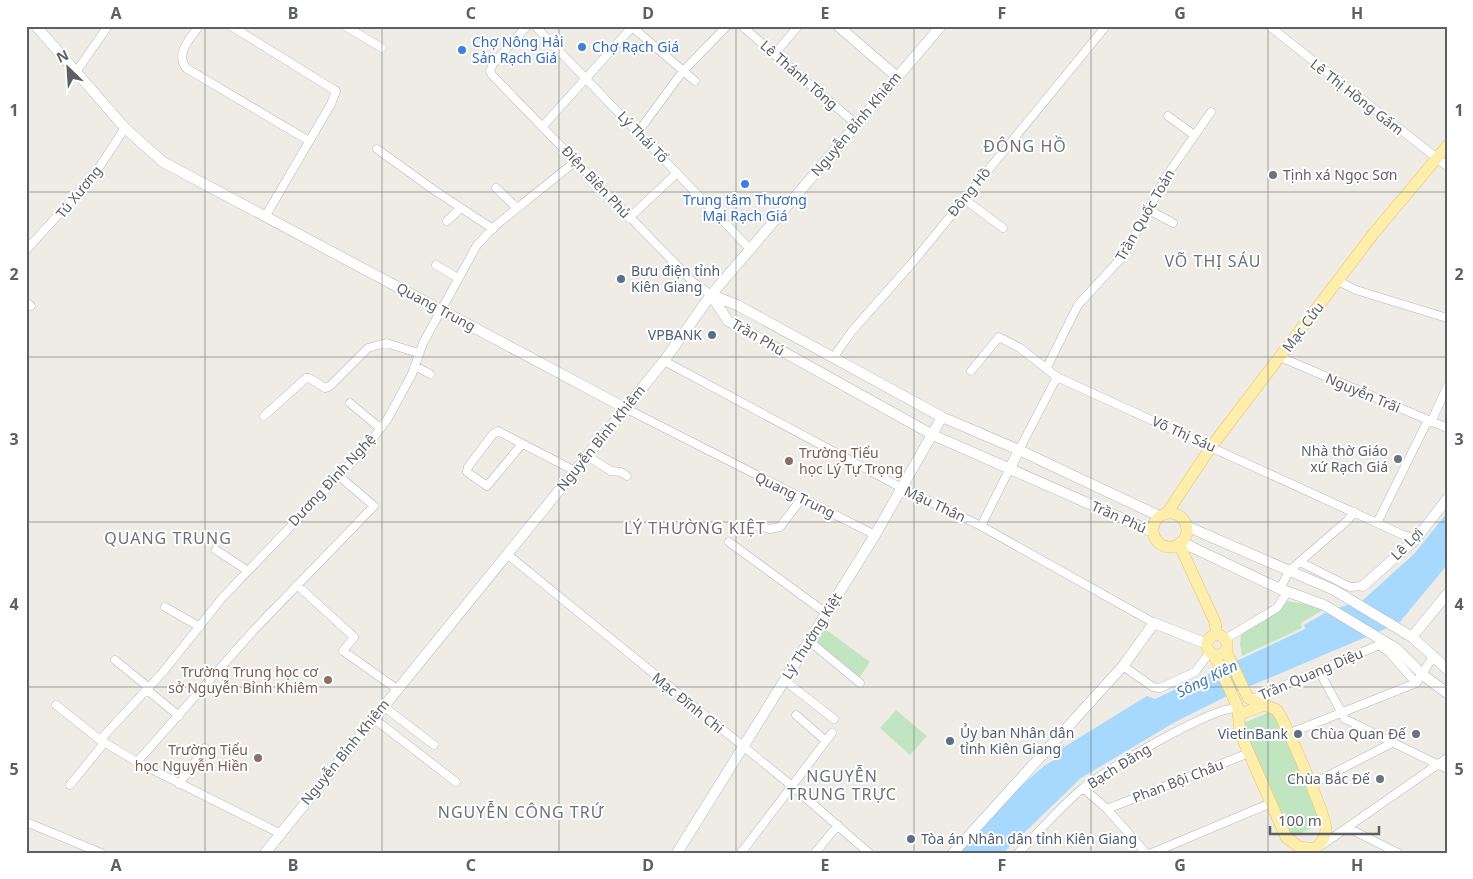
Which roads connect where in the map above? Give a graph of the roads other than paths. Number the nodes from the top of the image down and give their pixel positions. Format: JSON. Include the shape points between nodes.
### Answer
{"nodes":[{"id":1,"x":36,"y":26,"type":"edge"},
{"id":2,"x":108,"y":26,"type":"edge"},
{"id":3,"x":199,"y":26,"type":"edge"},
{"id":4,"x":231,"y":26,"type":"edge"},
{"id":5,"x":345,"y":26,"type":"edge"},
{"id":6,"x":535,"y":26,"type":"edge"},
{"id":7,"x":632,"y":26,"type":"edge"},
{"id":8,"x":727,"y":26,"type":"edge"},
{"id":9,"x":742,"y":26,"type":"edge"},
{"id":10,"x":798,"y":26,"type":"edge"},
{"id":11,"x":838,"y":26,"type":"edge"},
{"id":12,"x":941,"y":26,"type":"edge"},
{"id":13,"x":1106,"y":26,"type":"edge"},
{"id":14,"x":1269,"y":26,"type":"edge"},
{"id":15,"x":526,"y":27,"type":"edge"},
{"id":16,"x":382,"y":48,"type":"dead end"},
{"id":17,"x":774,"y":55,"type":"junction"},
{"id":18,"x":683,"y":71,"type":"junction"},
{"id":19,"x":76,"y":72,"type":"junction"},
{"id":20,"x":896,"y":76,"type":"junction"},
{"id":21,"x":585,"y":79,"type":"junction"},
{"id":22,"x":695,"y":81,"type":"dead end"},
{"id":23,"x":1211,"y":112,"type":"dead end"},
{"id":24,"x":1168,"y":116,"type":"dead end"},
{"id":25,"x":856,"y":124,"type":"junction"},
{"id":26,"x":543,"y":126,"type":"junction"},
{"id":27,"x":125,"y":128,"type":"junction"},
{"id":28,"x":638,"y":132,"type":"junction"},
{"id":29,"x":1194,"y":135,"type":"junction"},
{"id":30,"x":309,"y":141,"type":"junction"},
{"id":31,"x":1447,"y":146,"type":"edge"},
{"id":32,"x":377,"y":149,"type":"dead end"},
{"id":33,"x":1436,"y":159,"type":"junction"},
{"id":34,"x":576,"y":161,"type":"junction"},
{"id":35,"x":1447,"y":166,"type":"edge"},
{"id":36,"x":677,"y":173,"type":"junction"},
{"id":37,"x":496,"y":188,"type":"dead end"},
{"id":38,"x":964,"y":199,"type":"junction"},
{"id":39,"x":461,"y":208,"type":"junction"},
{"id":40,"x":517,"y":208,"type":"junction"},
{"id":41,"x":1149,"y":210,"type":"junction"},
{"id":42,"x":265,"y":217,"type":"junction"},
{"id":43,"x":629,"y":218,"type":"junction"},
{"id":44,"x":447,"y":221,"type":"dead end"},
{"id":45,"x":1173,"y":223,"type":"dead end"},
{"id":46,"x":493,"y":228,"type":"junction"},
{"id":47,"x":1003,"y":228,"type":"dead end"},
{"id":48,"x":750,"y":249,"type":"junction"},
{"id":49,"x":26,"y":250,"type":"edge"},
{"id":50,"x":436,"y":265,"type":"dead end"},
{"id":51,"x":458,"y":278,"type":"junction"},
{"id":52,"x":1338,"y":281,"type":"junction"},
{"id":53,"x":711,"y":295,"type":"junction"},
{"id":54,"x":441,"y":309,"type":"junction"},
{"id":55,"x":1447,"y":318,"type":"edge"},
{"id":56,"x":418,"y":354,"type":"junction"},
{"id":57,"x":1280,"y":357,"type":"junction"},
{"id":58,"x":833,"y":358,"type":"junction"},
{"id":59,"x":664,"y":361,"type":"junction"},
{"id":60,"x":415,"y":366,"type":"junction"},
{"id":61,"x":849,"y":367,"type":"junction"},
{"id":62,"x":1047,"y":367,"type":"junction"},
{"id":63,"x":971,"y":371,"type":"dead end"},
{"id":64,"x":430,"y":374,"type":"dead end"},
{"id":65,"x":1057,"y":376,"type":"junction"},
{"id":66,"x":840,"y":382,"type":"junction"},
{"id":67,"x":1447,"y":387,"type":"edge"},
{"id":68,"x":350,"y":403,"type":"dead end"},
{"id":69,"x":625,"y":408,"type":"junction"},
{"id":70,"x":264,"y":416,"type":"dead end"},
{"id":71,"x":942,"y":417,"type":"junction"},
{"id":72,"x":1429,"y":421,"type":"junction"},
{"id":73,"x":380,"y":428,"type":"junction"},
{"id":74,"x":1447,"y":428,"type":"edge"},
{"id":75,"x":933,"y":434,"type":"junction"},
{"id":76,"x":522,"y":444,"type":"junction"},
{"id":77,"x":1211,"y":447,"type":"junction"},
{"id":78,"x":1019,"y":450,"type":"junction"},
{"id":79,"x":587,"y":456,"type":"junction"},
{"id":80,"x":1010,"y":468,"type":"junction"},
{"id":81,"x":575,"y":471,"type":"junction"},
{"id":82,"x":339,"y":476,"type":"junction"},
{"id":83,"x":627,"y":476,"type":"dead end"},
{"id":84,"x":902,"y":488,"type":"junction"},
{"id":85,"x":802,"y":498,"type":"junction"},
{"id":86,"x":1447,"y":499,"type":"edge"},
{"id":87,"x":1354,"y":512,"type":"junction"},
{"id":88,"x":1163,"y":515,"type":"junction"},
{"id":89,"x":1378,"y":523,"type":"junction"},
{"id":90,"x":758,"y":526,"type":"dead end"},
{"id":91,"x":981,"y":526,"type":"junction"},
{"id":92,"x":1186,"y":526,"type":"junction"},
{"id":93,"x":1152,"y":532,"type":"junction"},
{"id":94,"x":876,"y":534,"type":"junction"},
{"id":95,"x":1416,"y":539,"type":"junction"},
{"id":96,"x":728,"y":542,"type":"dead end"},
{"id":97,"x":1180,"y":543,"type":"junction"},
{"id":98,"x":216,"y":550,"type":"dead end"},
{"id":99,"x":507,"y":554,"type":"junction"},
{"id":100,"x":1300,"y":562,"type":"junction"},
{"id":101,"x":248,"y":571,"type":"junction"},
{"id":102,"x":1289,"y":572,"type":"junction"},
{"id":103,"x":297,"y":585,"type":"junction"},
{"id":104,"x":1363,"y":586,"type":"joint"},
{"id":105,"x":1284,"y":590,"type":"junction"},
{"id":106,"x":1447,"y":594,"type":"edge"},
{"id":107,"x":165,"y":606,"type":"dead end"},
{"id":108,"x":826,"y":613,"type":"junction"},
{"id":109,"x":1154,"y":623,"type":"junction"},
{"id":110,"x":200,"y":627,"type":"junction"},
{"id":111,"x":1408,"y":635,"type":"junction"},
{"id":112,"x":1221,"y":637,"type":"junction"},
{"id":113,"x":809,"y":641,"type":"junction"},
{"id":114,"x":1213,"y":653,"type":"junction"},
{"id":115,"x":1228,"y":654,"type":"junction"},
{"id":116,"x":1433,"y":657,"type":"junction"},
{"id":117,"x":116,"y":660,"type":"dead end"},
{"id":118,"x":1124,"y":666,"type":"junction"},
{"id":119,"x":1447,"y":669,"type":"edge"},
{"id":120,"x":1319,"y":671,"type":"junction"},
{"id":121,"x":1419,"y":679,"type":"junction"},
{"id":122,"x":784,"y":680,"type":"junction"},
{"id":123,"x":860,"y":682,"type":"dead end"},
{"id":124,"x":147,"y":688,"type":"junction"},
{"id":125,"x":397,"y":689,"type":"junction"},
{"id":126,"x":1447,"y":693,"type":"edge"},
{"id":127,"x":1250,"y":699,"type":"junction"},
{"id":128,"x":56,"y":705,"type":"dead end"},
{"id":129,"x":1264,"y":705,"type":"junction"},
{"id":130,"x":383,"y":706,"type":"junction"},
{"id":131,"x":1238,"y":712,"type":"junction"},
{"id":132,"x":1340,"y":713,"type":"junction"},
{"id":133,"x":796,"y":715,"type":"dead end"},
{"id":134,"x":179,"y":716,"type":"junction"},
{"id":135,"x":373,"y":718,"type":"junction"},
{"id":136,"x":834,"y":719,"type":"dead end"},
{"id":137,"x":832,"y":733,"type":"dead end"},
{"id":138,"x":1288,"y":734,"type":"junction"},
{"id":139,"x":102,"y":741,"type":"junction"},
{"id":140,"x":826,"y":741,"type":"junction"},
{"id":141,"x":1394,"y":742,"type":"junction"},
{"id":142,"x":434,"y":745,"type":"dead end"},
{"id":143,"x":742,"y":747,"type":"junction"},
{"id":144,"x":205,"y":748,"type":"dead end"},
{"id":145,"x":1249,"y":753,"type":"junction"},
{"id":146,"x":1447,"y":758,"type":"edge"},
{"id":147,"x":137,"y":762,"type":"junction"},
{"id":148,"x":1438,"y":764,"type":"junction"},
{"id":149,"x":1447,"y":769,"type":"edge"},
{"id":150,"x":456,"y":782,"type":"dead end"},
{"id":151,"x":179,"y":784,"type":"junction"},
{"id":152,"x":70,"y":785,"type":"dead end"},
{"id":153,"x":1310,"y":785,"type":"junction"},
{"id":154,"x":792,"y":786,"type":"junction"},
{"id":155,"x":1083,"y":788,"type":"junction"},
{"id":156,"x":1271,"y":803,"type":"junction"},
{"id":157,"x":1107,"y":809,"type":"junction"},
{"id":158,"x":26,"y":822,"type":"edge"},
{"id":159,"x":838,"y":825,"type":"junction"},
{"id":160,"x":1348,"y":828,"type":"junction"},
{"id":161,"x":279,"y":832,"type":"junction"},
{"id":162,"x":1314,"y":852,"type":"edge"},
{"id":163,"x":101,"y":853,"type":"edge"},
{"id":164,"x":265,"y":853,"type":"edge"},
{"id":165,"x":677,"y":853,"type":"edge"},
{"id":166,"x":741,"y":853,"type":"edge"},
{"id":167,"x":815,"y":853,"type":"edge"},
{"id":168,"x":869,"y":853,"type":"edge"},
{"id":169,"x":953,"y":853,"type":"edge"},
{"id":170,"x":1018,"y":853,"type":"edge"},
{"id":171,"x":1146,"y":853,"type":"edge"},
{"id":172,"x":1152,"y":853,"type":"edge"},
{"id":173,"x":1398,"y":853,"type":"edge"}],
"edges":[{"from":1,"to":19,"type":"main road","name":"Quang Trung"},
{"from":2,"to":19,"type":"street"},
{"from":3,"to":30,"type":"street","via":[[182,53],[186,68]]},
{"from":4,"to":30,"type":"street","via":[[336,91]]},
{"from":5,"to":16,"type":"street"},
{"from":6,"to":21,"type":"street","name":"Lý Thái Tổ"},
{"from":7,"to":18,"type":"street"},
{"from":7,"to":21,"type":"street"},
{"from":8,"to":18,"type":"street"},
{"from":9,"to":17,"type":"street","name":"Lê Thánh Tông"},
{"from":10,"to":17,"type":"street"},
{"from":11,"to":20,"type":"main road"},
{"from":12,"to":20,"type":"main road","name":"Nguyễn Bỉnh Khiêm"},
{"from":13,"to":38,"type":"street","name":"Đông Hồ"},
{"from":14,"to":33,"type":"street","name":"Lê Thị Hồng Gấm"},
{"from":15,"to":26,"type":"street","name":"Điện Biên Phủ","via":[[490,71]]},
{"from":17,"to":25,"type":"street","name":"Lê Thánh Tông"},
{"from":18,"to":22,"type":"street"},
{"from":18,"to":28,"type":"street"},
{"from":19,"to":27,"type":"main road","name":"Quang Trung"},
{"from":20,"to":25,"type":"main road","name":"Nguyễn Bỉnh Khiêm"},
{"from":21,"to":26,"type":"street"},
{"from":21,"to":28,"type":"street","name":"Lý Thái Tổ"},
{"from":23,"to":29,"type":"street","name":"Trần Quốc Toản"},
{"from":24,"to":29,"type":"street"},
{"from":25,"to":48,"type":"main road","name":"Nguyễn Bỉnh Khiêm"},
{"from":26,"to":34,"type":"street","name":"Điện Biên Phủ"},
{"from":27,"to":42,"type":"main road","name":"Quang Trung","via":[[163,162]]},
{"from":27,"to":49,"type":"street","name":"Tú Xương","via":[[92,178]]},
{"from":28,"to":36,"type":"street","name":"Lý Thái Tổ"},
{"from":29,"to":41,"type":"street","name":"Trần Quốc Toản","via":[[1167,175]]},
{"from":30,"to":42,"type":"street"},
{"from":31,"to":33,"type":"main road","name":"Mạc Cửu"},
{"from":32,"to":39,"type":"street"},
{"from":33,"to":35,"type":"street","name":"Lê Thị Hồng Gấm"},
{"from":33,"to":52,"type":"main road","name":"Mạc Cửu"},
{"from":34,"to":40,"type":"street","name":"Dương Đình Nghệ"},
{"from":34,"to":43,"type":"street","name":"Điện Biên Phủ"},
{"from":36,"to":43,"type":"street"},
{"from":36,"to":48,"type":"street","name":"Lý Thái Tổ"},
{"from":37,"to":40,"type":"street"},
{"from":38,"to":47,"type":"street"},
{"from":38,"to":58,"type":"street","name":"Đông Hồ","via":[[852,331]]},
{"from":39,"to":44,"type":"street"},
{"from":39,"to":46,"type":"street"},
{"from":40,"to":46,"type":"street","name":"Dương Đình Nghệ"},
{"from":41,"to":45,"type":"street"},
{"from":41,"to":62,"type":"street","name":"Trần Quốc Toản","via":[[1124,255],[1078,305]]},
{"from":42,"to":54,"type":"main road","name":"Quang Trung"},
{"from":43,"to":53,"type":"street","name":"Điện Biên Phủ","via":[[693,282]]},
{"from":46,"to":51,"type":"street","name":"Dương Đình Nghệ","via":[[478,245]]},
{"from":48,"to":53,"type":"main road","name":"Nguyễn Bỉnh Khiêm"},
{"from":50,"to":51,"type":"street"},
{"from":51,"to":54,"type":"street","name":"Dương Đình Nghệ"},
{"from":52,"to":55,"type":"street","via":[[1356,290]]},
{"from":52,"to":57,"type":"main road","name":"Mạc Cửu"},
{"from":53,"to":58,"type":"main road","name":"Trần Phú","via":[[737,305]]},
{"from":53,"to":59,"type":"main road","name":"Nguyễn Bỉnh Khiêm"},
{"from":53,"to":66,"type":"main road","name":"Trần Phú","via":[[728,321]]},
{"from":54,"to":56,"type":"street","name":"Dương Đình Nghệ"},
{"from":54,"to":69,"type":"main road","name":"Quang Trung"},
{"from":56,"to":60,"type":"street","name":"Dương Đình Nghệ"},
{"from":56,"to":70,"type":"street","via":[[386,343],[368,348],[330,386],[325,388],[306,378]]},
{"from":57,"to":72,"type":"street","name":"Nguyễn Trãi"},
{"from":57,"to":77,"type":"main road","name":"Mạc Cửu"},
{"from":58,"to":61,"type":"main road","name":"Trần Phú"},
{"from":59,"to":69,"type":"main road","name":"Nguyễn Bỉnh Khiêm"},
{"from":59,"to":84,"type":"street","name":"Mậu Thân"},
{"from":60,"to":64,"type":"street"},
{"from":60,"to":73,"type":"street","name":"Dương Đình Nghệ"},
{"from":61,"to":66,"type":"main road"},
{"from":61,"to":71,"type":"main road","name":"Trần Phú"},
{"from":62,"to":63,"type":"street","name":"Võ Thị Sáu","via":[[999,337]]},
{"from":62,"to":65,"type":"street","name":"Võ Thị Sáu"},
{"from":65,"to":77,"type":"street","name":"Võ Thị Sáu"},
{"from":65,"to":78,"type":"street"},
{"from":66,"to":75,"type":"main road","name":"Trần Phú"},
{"from":67,"to":72,"type":"street"},
{"from":68,"to":73,"type":"street"},
{"from":69,"to":79,"type":"main road","name":"Nguyễn Bỉnh Khiêm"},
{"from":69,"to":85,"type":"street","name":"Quang Trung"},
{"from":71,"to":75,"type":"main road","name":"Lý Thường Kiệt"},
{"from":71,"to":78,"type":"main road","name":"Trần Phú"},
{"from":72,"to":74,"type":"street","name":"Nguyễn Trãi"},
{"from":72,"to":89,"type":"street"},
{"from":73,"to":82,"type":"street","name":"Dương Đình Nghệ"},
{"from":75,"to":80,"type":"main road","name":"Trần Phú"},
{"from":75,"to":84,"type":"main road","name":"Lý Thường Kiệt"},
{"from":76,"to":76,"type":"street","via":[[496,432],[467,472],[487,486]]},
{"from":76,"to":81,"type":"street"},
{"from":77,"to":87,"type":"street","name":"Võ Thị Sáu"},
{"from":77,"to":88,"type":"main road","name":"Mạc Cửu"},
{"from":78,"to":80,"type":"main road"},
{"from":78,"to":88,"type":"main road","name":"Trần Phú"},
{"from":79,"to":81,"type":"main road","name":"Nguyễn Bỉnh Khiêm"},
{"from":79,"to":83,"type":"street"},
{"from":80,"to":91,"type":"street"},
{"from":80,"to":93,"type":"main road","name":"Trần Phú"},
{"from":81,"to":99,"type":"main road","name":"Nguyễn Bỉnh Khiêm"},
{"from":82,"to":101,"type":"street","name":"Dương Đình Nghệ"},
{"from":82,"to":103,"type":"street","via":[[374,506]]},
{"from":84,"to":91,"type":"street","name":"Mậu Thân"},
{"from":84,"to":94,"type":"main road","name":"Lý Thường Kiệt"},
{"from":85,"to":90,"type":"street","via":[[780,526]]},
{"from":85,"to":94,"type":"street","name":"Quang Trung"},
{"from":86,"to":95,"type":"main road","name":"Lê Lợi"},
{"from":87,"to":89,"type":"street","name":"Võ Thị Sáu"},
{"from":87,"to":100,"type":"street"},
{"from":88,"to":92,"type":"main road","name":"Trần Phú","via":[[1175,514]]},
{"from":88,"to":93,"type":"main road","via":[[1154,523]]},
{"from":89,"to":95,"type":"street","name":"Võ Thị Sáu"},
{"from":91,"to":109,"type":"street","name":"Mậu Thân"},
{"from":92,"to":97,"type":"main road"},
{"from":92,"to":102,"type":"main road","name":"Trần Phú"},
{"from":93,"to":97,"type":"main road","name":"Trần Phú","via":[[1154,538],[1165,546]]},
{"from":94,"to":108,"type":"main road","name":"Lý Thường Kiệt"},
{"from":95,"to":104,"type":"main road","name":"Lê Lợi"},
{"from":96,"to":108,"type":"street"},
{"from":97,"to":105,"type":"main road","name":"Trần Phú"},
{"from":97,"to":112,"type":"main road"},
{"from":98,"to":101,"type":"street"},
{"from":99,"to":125,"type":"main road","name":"Nguyễn Bỉnh Khiêm"},
{"from":99,"to":143,"type":"street","name":"Mạc Đĩnh Chi"},
{"from":100,"to":102,"type":"street"},
{"from":100,"to":104,"type":"street","via":[[1350,587]]},
{"from":101,"to":110,"type":"street","name":"Dương Đình Nghệ"},
{"from":102,"to":105,"type":"street"},
{"from":102,"to":111,"type":"main road","name":"Trần Phú","via":[[1334,590]]},
{"from":103,"to":125,"type":"street","via":[[354,637],[343,650]]},
{"from":103,"to":134,"type":"street"},
{"from":105,"to":112,"type":"street","via":[[1277,608]]},
{"from":105,"to":121,"type":"main road","name":"Trần Phú","via":[[1324,605],[1397,649]]},
{"from":106,"to":111,"type":"main road"},
{"from":107,"to":110,"type":"street"},
{"from":108,"to":113,"type":"main road","name":"Lý Thường Kiệt"},
{"from":109,"to":114,"type":"main road","name":"Mậu Thân"},
{"from":109,"to":118,"type":"main road"},
{"from":110,"to":124,"type":"street","name":"Dương Đình Nghệ"},
{"from":111,"to":116,"type":"main road","name":"Trần Phú"},
{"from":112,"to":114,"type":"main road","via":[[1210,639]]},
{"from":112,"to":115,"type":"main road","via":[[1228,646]]},
{"from":113,"to":122,"type":"main road","name":"Lý Thường Kiệt"},
{"from":113,"to":123,"type":"street"},
{"from":114,"to":115,"type":"main road"},
{"from":114,"to":118,"type":"street","via":[[1195,672],[1160,688],[1153,687]]},
{"from":114,"to":131,"type":"main road"},
{"from":115,"to":127,"type":"main road"},
{"from":116,"to":119,"type":"main road","name":"Trần Phú"},
{"from":116,"to":121,"type":"street"},
{"from":117,"to":124,"type":"street"},
{"from":118,"to":169,"type":"main road"},
{"from":120,"to":121,"type":"street","name":"Trần Quang Diệu","via":[[1379,646]]},
{"from":120,"to":127,"type":"street","name":"Trần Quang Diệu"},
{"from":120,"to":132,"type":"street"},
{"from":121,"to":126,"type":"main road","name":"Trần Phú"},
{"from":121,"to":132,"type":"street"},
{"from":122,"to":136,"type":"street"},
{"from":122,"to":143,"type":"main road","name":"Lý Thường Kiệt"},
{"from":124,"to":134,"type":"street"},
{"from":124,"to":139,"type":"street","name":"Dương Đình Nghệ"},
{"from":125,"to":130,"type":"main road","name":"Nguyễn Bỉnh Khiêm"},
{"from":127,"to":129,"type":"main road"},
{"from":128,"to":139,"type":"street"},
{"from":129,"to":131,"type":"main road"},
{"from":129,"to":138,"type":"main road","via":[[1277,710]]},
{"from":130,"to":135,"type":"main road","name":"Nguyễn Bỉnh Khiêm"},
{"from":130,"to":142,"type":"street"},
{"from":131,"to":145,"type":"main road","via":[[1239,728]]},
{"from":131,"to":155,"type":"street","name":"Bạch Đằng","via":[[1222,710],[1190,724]]},
{"from":132,"to":138,"type":"street"},
{"from":132,"to":141,"type":"street","via":[[1345,719]]},
{"from":133,"to":140,"type":"street"},
{"from":134,"to":147,"type":"street"},
{"from":135,"to":150,"type":"street"},
{"from":135,"to":161,"type":"main road","name":"Nguyễn Bỉnh Khiêm"},
{"from":137,"to":140,"type":"street"},
{"from":138,"to":153,"type":"main road"},
{"from":139,"to":147,"type":"street"},
{"from":139,"to":152,"type":"street","name":"Dương Đình Nghệ"},
{"from":140,"to":154,"type":"street"},
{"from":141,"to":148,"type":"street"},
{"from":141,"to":153,"type":"street"},
{"from":143,"to":154,"type":"street","name":"Mạc Đĩnh Chi"},
{"from":143,"to":165,"type":"main road","name":"Lý Thường Kiệt"},
{"from":144,"to":151,"type":"street"},
{"from":145,"to":156,"type":"main road"},
{"from":145,"to":157,"type":"street","name":"Phan Bội Châu"},
{"from":146,"to":148,"type":"street"},
{"from":147,"to":151,"type":"street"},
{"from":148,"to":149,"type":"street"},
{"from":148,"to":160,"type":"street"},
{"from":151,"to":161,"type":"street"},
{"from":153,"to":162,"type":"main road","via":[[1326,828],[1324,838]]},
{"from":154,"to":159,"type":"street","name":"Mạc Đĩnh Chi"},
{"from":154,"to":166,"type":"street"},
{"from":155,"to":157,"type":"street"},
{"from":155,"to":170,"type":"street","name":"Bạch Đằng"},
{"from":156,"to":162,"type":"main road","via":[[1291,843]]},
{"from":156,"to":172,"type":"street"},
{"from":157,"to":171,"type":"street"},
{"from":158,"to":163,"type":"street"},
{"from":159,"to":167,"type":"street"},
{"from":159,"to":168,"type":"street","name":"Mạc Đĩnh Chi"},
{"from":160,"to":162,"type":"street"},
{"from":160,"to":173,"type":"street"},
{"from":161,"to":164,"type":"main road","name":"Nguyễn Bỉnh Khiêm"}]}
